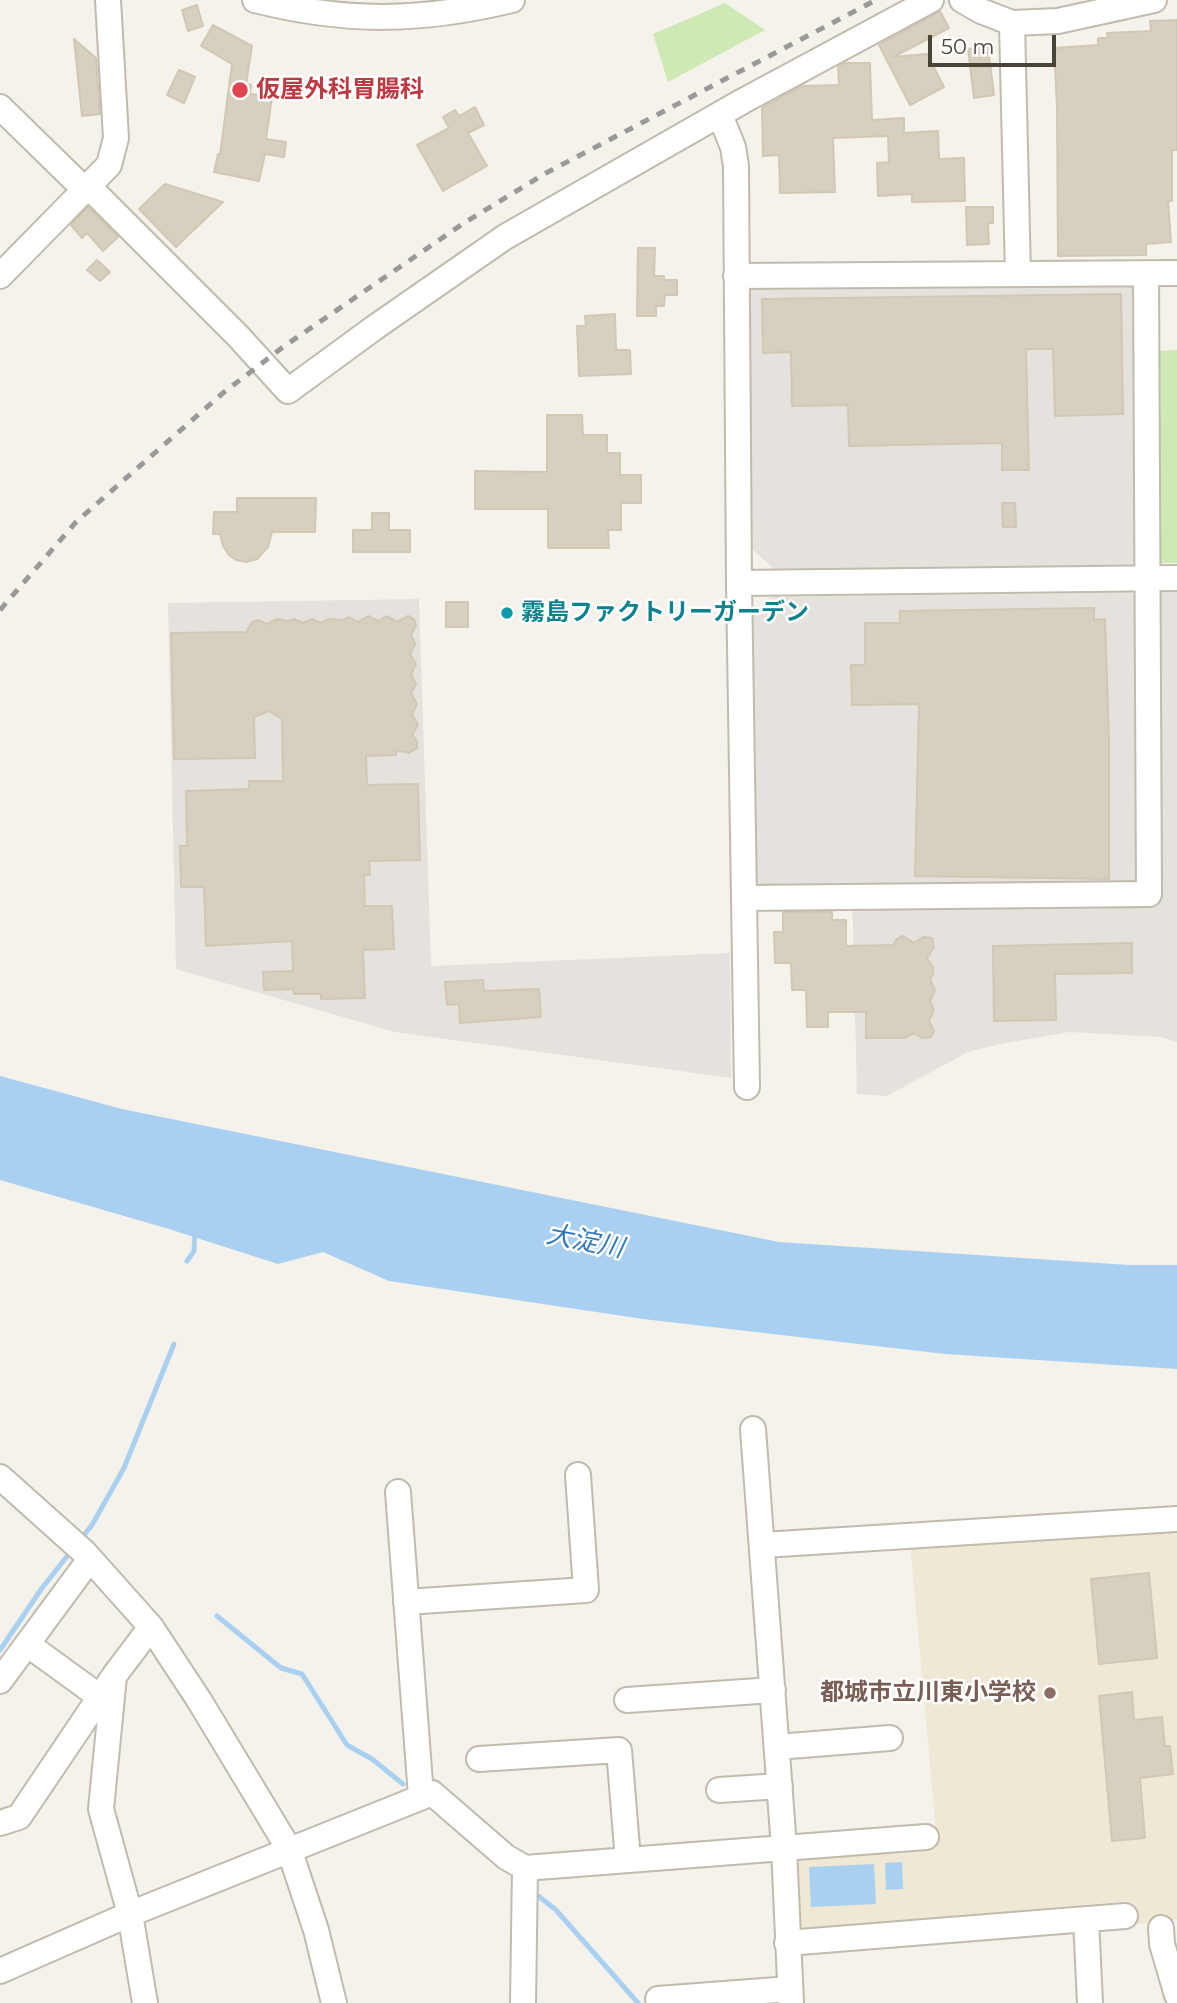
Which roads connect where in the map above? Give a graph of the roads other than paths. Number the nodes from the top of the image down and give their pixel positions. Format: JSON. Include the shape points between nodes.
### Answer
{"nodes":[{"id":1,"x":108,"y":0,"type":"edge"},
{"id":2,"x":254,"y":0,"type":"edge"},
{"id":3,"x":512,"y":0,"type":"edge"},
{"id":4,"x":931,"y":0,"type":"edge"},
{"id":5,"x":962,"y":0,"type":"edge"},
{"id":6,"x":1154,"y":0,"type":"edge"},
{"id":7,"x":413,"y":8,"type":"edge"},
{"id":8,"x":1012,"y":23,"type":"junction"},
{"id":9,"x":0,"y":107,"type":"edge"},
{"id":10,"x":720,"y":115,"type":"junction"},
{"id":11,"x":86,"y":188,"type":"junction"},
{"id":12,"x":1177,"y":272,"type":"edge"},
{"id":13,"x":1146,"y":273,"type":"junction"},
{"id":14,"x":1018,"y":274,"type":"junction"},
{"id":15,"x":0,"y":276,"type":"edge"},
{"id":16,"x":736,"y":276,"type":"junction"},
{"id":17,"x":1177,"y":578,"type":"edge"},
{"id":18,"x":1149,"y":579,"type":"junction"},
{"id":19,"x":739,"y":583,"type":"junction"},
{"id":20,"x":744,"y":898,"type":"junction"},
{"id":21,"x":747,"y":1087,"type":"dead end"},
{"id":22,"x":753,"y":1429,"type":"dead end"},
{"id":23,"x":578,"y":1475,"type":"dead end"},
{"id":24,"x":0,"y":1477,"type":"edge"},
{"id":25,"x":398,"y":1492,"type":"dead end"},
{"id":26,"x":1177,"y":1519,"type":"edge"},
{"id":27,"x":763,"y":1545,"type":"junction"},
{"id":28,"x":88,"y":1556,"type":"junction"},
{"id":29,"x":406,"y":1602,"type":"junction"},
{"id":30,"x":151,"y":1627,"type":"junction"},
{"id":31,"x":27,"y":1644,"type":"junction"},
{"id":32,"x":114,"y":1676,"type":"junction"},
{"id":33,"x":0,"y":1681,"type":"edge"},
{"id":34,"x":773,"y":1690,"type":"junction"},
{"id":35,"x":100,"y":1697,"type":"junction"},
{"id":36,"x":627,"y":1700,"type":"dead end"},
{"id":37,"x":890,"y":1738,"type":"dead end"},
{"id":38,"x":777,"y":1746,"type":"junction"},
{"id":39,"x":479,"y":1759,"type":"dead end"},
{"id":40,"x":780,"y":1786,"type":"junction"},
{"id":41,"x":719,"y":1790,"type":"dead end"},
{"id":42,"x":421,"y":1796,"type":"junction"},
{"id":43,"x":0,"y":1822,"type":"edge"},
{"id":44,"x":926,"y":1838,"type":"dead end"},
{"id":45,"x":784,"y":1848,"type":"junction"},
{"id":46,"x":289,"y":1849,"type":"junction"},
{"id":47,"x":628,"y":1860,"type":"junction"},
{"id":48,"x":525,"y":1868,"type":"junction"},
{"id":49,"x":130,"y":1914,"type":"junction"},
{"id":50,"x":1125,"y":1916,"type":"dead end"},
{"id":51,"x":1086,"y":1919,"type":"junction"},
{"id":52,"x":1161,"y":1928,"type":"dead end"},
{"id":53,"x":787,"y":1943,"type":"junction"},
{"id":54,"x":0,"y":1971,"type":"edge"},
{"id":55,"x":1177,"y":1995,"type":"edge"},
{"id":56,"x":791,"y":1996,"type":"edge"},
{"id":57,"x":658,"y":1999,"type":"dead end"},
{"id":58,"x":145,"y":2003,"type":"edge"},
{"id":59,"x":334,"y":2003,"type":"edge"},
{"id":60,"x":523,"y":2003,"type":"edge"},
{"id":61,"x":1090,"y":2003,"type":"edge"}],
"edges":[{"from":1,"to":11,"type":"street","via":[[117,138],[109,165]]},
{"from":2,"to":7,"type":"street","via":[[296,10],[374,18]]},
{"from":3,"to":7,"type":"street","via":[[458,12]]},
{"from":4,"to":10,"type":"street"},
{"from":5,"to":8,"type":"street"},
{"from":6,"to":8,"type":"street","via":[[1058,21]]},
{"from":8,"to":14,"type":"street"},
{"from":9,"to":11,"type":"street"},
{"from":10,"to":11,"type":"street","via":[[505,237],[288,391]]},
{"from":10,"to":16,"type":"street","via":[[736,166]]},
{"from":11,"to":15,"type":"street"},
{"from":12,"to":13,"type":"street"},
{"from":13,"to":14,"type":"street"},
{"from":13,"to":18,"type":"street"},
{"from":14,"to":16,"type":"street"},
{"from":16,"to":19,"type":"street"},
{"from":17,"to":18,"type":"street"},
{"from":18,"to":19,"type":"street"},
{"from":18,"to":20,"type":"street","via":[[1149,894]]},
{"from":19,"to":20,"type":"street"},
{"from":20,"to":21,"type":"street"},
{"from":22,"to":27,"type":"street"},
{"from":23,"to":29,"type":"street","via":[[586,1590]]},
{"from":24,"to":28,"type":"street"},
{"from":25,"to":29,"type":"street"},
{"from":26,"to":27,"type":"street"},
{"from":27,"to":34,"type":"street"},
{"from":28,"to":30,"type":"street"},
{"from":28,"to":31,"type":"street"},
{"from":29,"to":42,"type":"street"},
{"from":30,"to":32,"type":"street"},
{"from":30,"to":46,"type":"street"},
{"from":31,"to":33,"type":"street"},
{"from":31,"to":35,"type":"street"},
{"from":32,"to":35,"type":"street"},
{"from":32,"to":49,"type":"street","via":[[101,1809]]},
{"from":34,"to":36,"type":"street"},
{"from":34,"to":38,"type":"street"},
{"from":35,"to":43,"type":"street","via":[[19,1817]]},
{"from":37,"to":38,"type":"street"},
{"from":38,"to":40,"type":"street"},
{"from":39,"to":47,"type":"street","via":[[619,1750]]},
{"from":40,"to":41,"type":"street"},
{"from":40,"to":45,"type":"street"},
{"from":42,"to":46,"type":"street"},
{"from":42,"to":48,"type":"street","via":[[432,1793]]},
{"from":44,"to":45,"type":"street"},
{"from":45,"to":47,"type":"street"},
{"from":45,"to":53,"type":"street"},
{"from":46,"to":49,"type":"street"},
{"from":46,"to":59,"type":"street"},
{"from":47,"to":48,"type":"street"},
{"from":48,"to":60,"type":"street"},
{"from":49,"to":54,"type":"street"},
{"from":49,"to":58,"type":"street"},
{"from":50,"to":51,"type":"street"},
{"from":51,"to":53,"type":"street"},
{"from":51,"to":61,"type":"street"},
{"from":52,"to":55,"type":"street"},
{"from":53,"to":56,"type":"street"},
{"from":56,"to":57,"type":"street"}]}
